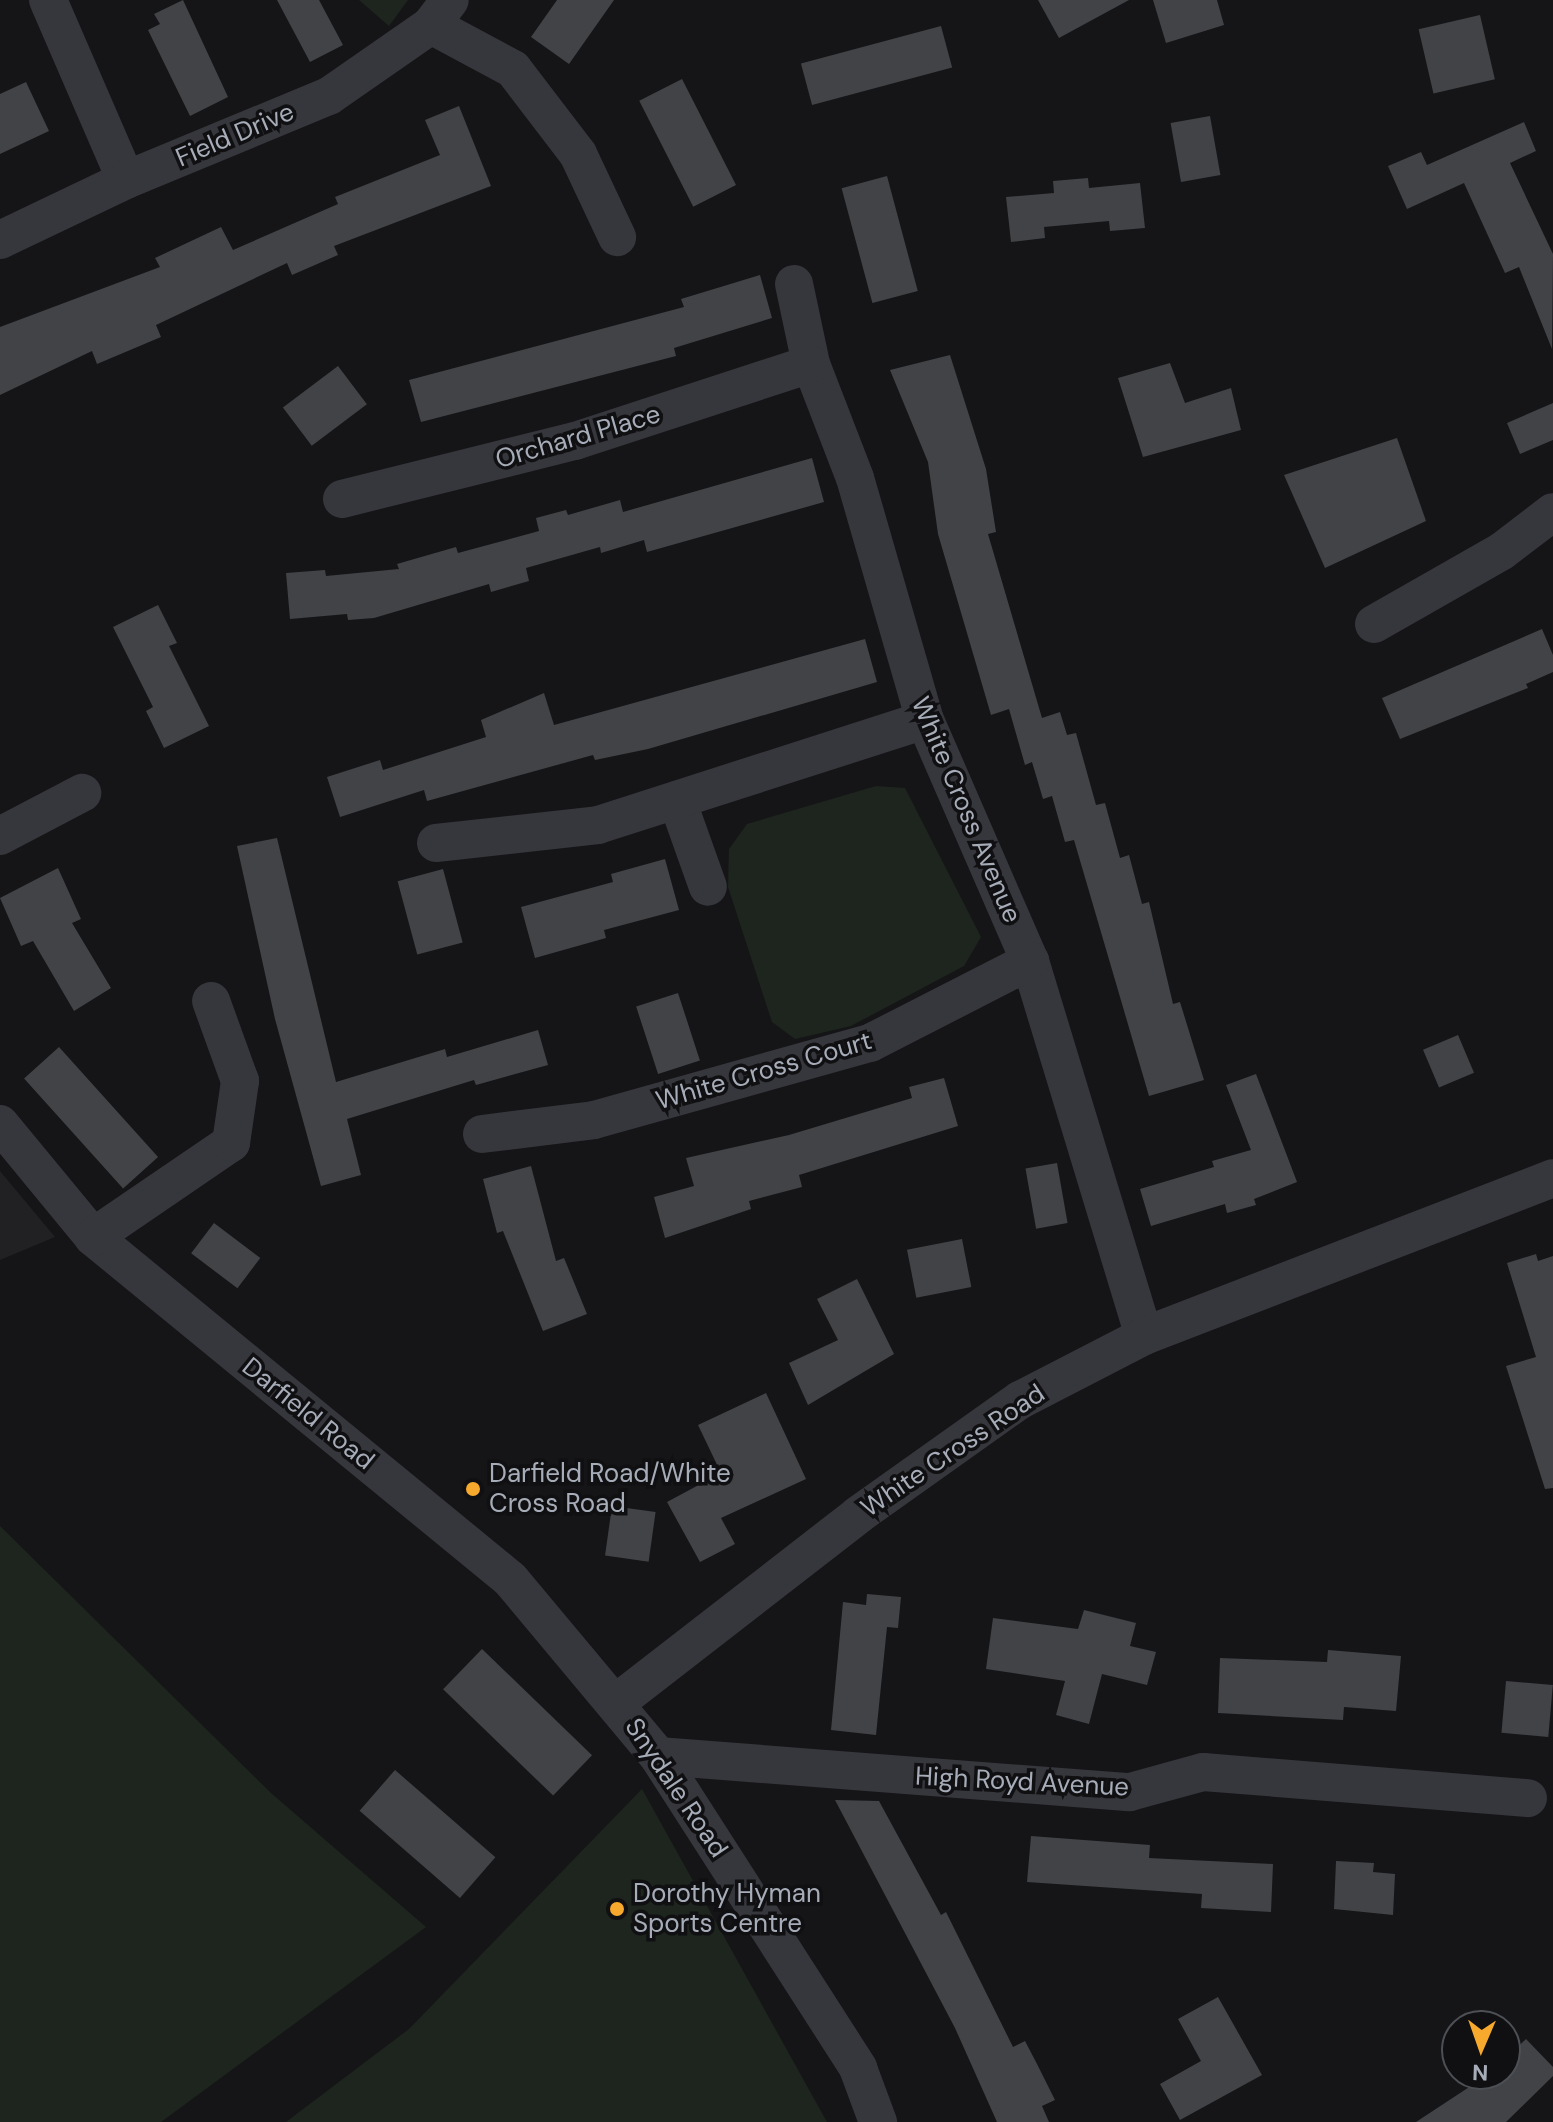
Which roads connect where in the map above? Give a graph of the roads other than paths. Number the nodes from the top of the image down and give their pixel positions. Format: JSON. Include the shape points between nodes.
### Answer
{"nodes":[{"id":1,"x":48,"y":0,"type":"edge"},
{"id":2,"x":440,"y":12,"type":"edge"},
{"id":3,"x":126,"y":180,"type":"junction"},
{"id":4,"x":617,"y":237,"type":"dead end"},
{"id":5,"x":0,"y":240,"type":"edge"},
{"id":6,"x":794,"y":284,"type":"dead end"},
{"id":7,"x":811,"y":364,"type":"junction"},
{"id":8,"x":342,"y":499,"type":"dead end"},
{"id":9,"x":1553,"y":512,"type":"edge"},
{"id":10,"x":1374,"y":624,"type":"dead end"},
{"id":11,"x":925,"y":720,"type":"junction"},
{"id":12,"x":82,"y":793,"type":"dead end"},
{"id":13,"x":677,"y":800,"type":"junction"},
{"id":14,"x":0,"y":836,"type":"edge"},
{"id":15,"x":436,"y":843,"type":"dead end"},
{"id":16,"x":708,"y":887,"type":"dead end"},
{"id":17,"x":1030,"y":961,"type":"junction"},
{"id":18,"x":211,"y":1001,"type":"dead end"},
{"id":19,"x":0,"y":1124,"type":"edge"},
{"id":20,"x":482,"y":1134,"type":"dead end"},
{"id":21,"x":1553,"y":1178,"type":"edge"},
{"id":22,"x":93,"y":1237,"type":"junction"},
{"id":23,"x":1144,"y":1336,"type":"junction"},
{"id":24,"x":616,"y":1703,"type":"junction"},
{"id":25,"x":658,"y":1756,"type":"junction"},
{"id":26,"x":1528,"y":1798,"type":"dead end"},
{"id":27,"x":878,"y":2122,"type":"edge"}],
"edges":[{"from":1,"to":3,"type":"street"},
{"from":2,"to":3,"type":"street","name":"Field Drive","via":[[329,96]]},
{"from":2,"to":4,"type":"street","via":[[513,69],[578,154]]},
{"from":3,"to":5,"type":"street","name":"Field Drive"},
{"from":6,"to":7,"type":"street","name":"White Cross Avenue"},
{"from":7,"to":8,"type":"street","name":"Orchard Place","via":[[575,441]]},
{"from":7,"to":11,"type":"street","name":"White Cross Avenue","via":[[855,478]]},
{"from":9,"to":10,"type":"street","via":[[1502,551]]},
{"from":11,"to":13,"type":"street"},
{"from":11,"to":17,"type":"street","name":"White Cross Avenue"},
{"from":12,"to":14,"type":"street"},
{"from":13,"to":15,"type":"street","via":[[598,825]]},
{"from":13,"to":16,"type":"street"},
{"from":17,"to":20,"type":"street","name":"White Cross Court","via":[[870,1043],[594,1120]]},
{"from":17,"to":23,"type":"street","name":"White Cross Avenue"},
{"from":18,"to":22,"type":"street","via":[[240,1081],[231,1143]]},
{"from":19,"to":22,"type":"street","name":"Darfield Road"},
{"from":21,"to":23,"type":"street","name":"White Cross Road"},
{"from":22,"to":24,"type":"street","name":"Darfield Road","via":[[510,1579]]},
{"from":23,"to":24,"type":"street","name":"White Cross Road","via":[[1020,1400],[858,1515]]},
{"from":24,"to":25,"type":"street","name":"Snydale Road"},
{"from":25,"to":26,"type":"street","name":"High Royd Avenue","via":[[1130,1792],[1203,1772]]},
{"from":25,"to":27,"type":"street","name":"Snydale Road","via":[[858,2068]]}]}
